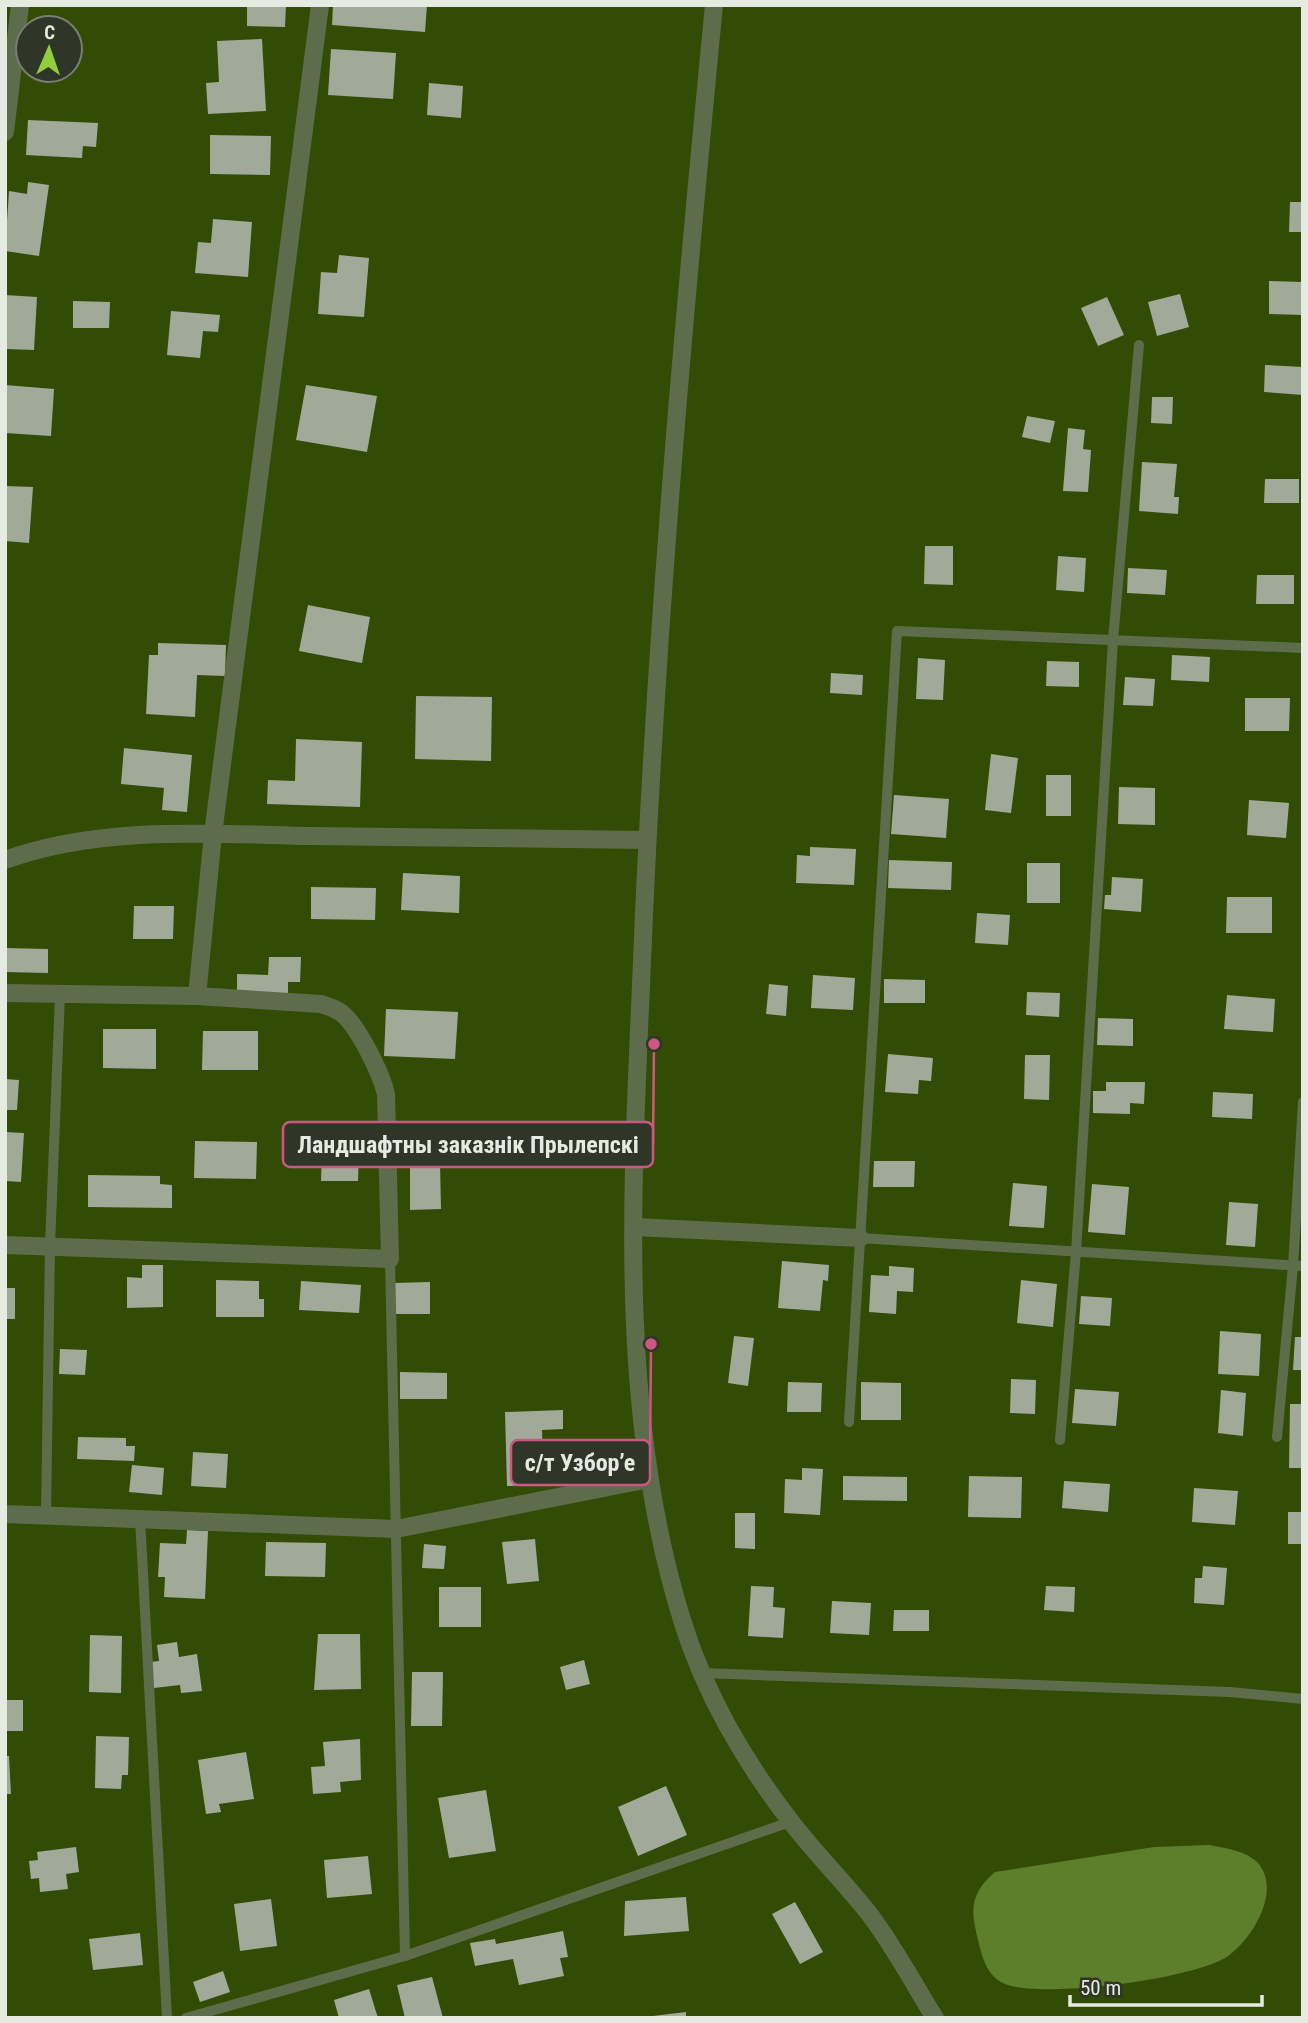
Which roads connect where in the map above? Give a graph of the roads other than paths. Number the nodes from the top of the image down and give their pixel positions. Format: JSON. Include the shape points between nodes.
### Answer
{"nodes":[{"id":1,"x":20,"y":5,"type":"edge"},
{"id":2,"x":320,"y":5,"type":"edge"},
{"id":3,"x":715,"y":5,"type":"edge"},
{"id":4,"x":5,"y":132,"type":"edge"},
{"id":5,"x":1139,"y":345,"type":"dead end"},
{"id":6,"x":1113,"y":640,"type":"junction"},
{"id":7,"x":1303,"y":648,"type":"edge"},
{"id":8,"x":213,"y":834,"type":"junction"},
{"id":9,"x":647,"y":840,"type":"junction"},
{"id":10,"x":5,"y":860,"type":"edge"},
{"id":11,"x":5,"y":993,"type":"edge"},
{"id":12,"x":60,"y":995,"type":"junction"},
{"id":13,"x":197,"y":996,"type":"junction"},
{"id":14,"x":1303,"y":1101,"type":"edge"},
{"id":15,"x":635,"y":1227,"type":"junction"},
{"id":16,"x":860,"y":1238,"type":"junction"},
{"id":17,"x":5,"y":1245,"type":"edge"},
{"id":18,"x":50,"y":1246,"type":"junction"},
{"id":19,"x":1076,"y":1252,"type":"junction"},
{"id":20,"x":390,"y":1259,"type":"junction"},
{"id":21,"x":1298,"y":1266,"type":"edge"},
{"id":22,"x":849,"y":1422,"type":"dead end"},
{"id":23,"x":1277,"y":1437,"type":"dead end"},
{"id":24,"x":1060,"y":1440,"type":"dead end"},
{"id":25,"x":649,"y":1479,"type":"junction"},
{"id":26,"x":5,"y":1514,"type":"edge"},
{"id":27,"x":46,"y":1515,"type":"junction"},
{"id":28,"x":140,"y":1518,"type":"junction"},
{"id":29,"x":397,"y":1529,"type":"junction"},
{"id":30,"x":702,"y":1673,"type":"junction"},
{"id":31,"x":1303,"y":1699,"type":"edge"},
{"id":32,"x":790,"y":1822,"type":"junction"},
{"id":33,"x":405,"y":1956,"type":"junction"},
{"id":34,"x":167,"y":2018,"type":"edge"},
{"id":35,"x":186,"y":2018,"type":"edge"},
{"id":36,"x":934,"y":2018,"type":"edge"}],
"edges":[{"from":1,"to":4,"type":"street"},
{"from":2,"to":8,"type":"street"},
{"from":3,"to":9,"type":"street","via":[[683,325]]},
{"from":5,"to":6,"type":"lane"},
{"from":6,"to":7,"type":"lane"},
{"from":6,"to":16,"type":"lane","via":[[897,631]]},
{"from":6,"to":19,"type":"lane"},
{"from":8,"to":9,"type":"street"},
{"from":8,"to":10,"type":"street","via":[[90,839],[45,846]]},
{"from":8,"to":13,"type":"street"},
{"from":9,"to":15,"type":"street"},
{"from":11,"to":12,"type":"street"},
{"from":12,"to":13,"type":"street"},
{"from":12,"to":18,"type":"lane"},
{"from":13,"to":20,"type":"street","via":[[321,1004],[346,1018],[386,1094]]},
{"from":14,"to":21,"type":"lane"},
{"from":15,"to":16,"type":"street"},
{"from":15,"to":25,"type":"street","via":[[637,1375]]},
{"from":16,"to":19,"type":"lane"},
{"from":16,"to":22,"type":"lane"},
{"from":17,"to":18,"type":"street"},
{"from":18,"to":20,"type":"street"},
{"from":18,"to":27,"type":"lane"},
{"from":19,"to":21,"type":"lane"},
{"from":19,"to":24,"type":"lane"},
{"from":20,"to":29,"type":"lane"},
{"from":21,"to":23,"type":"lane"},
{"from":25,"to":29,"type":"street"},
{"from":25,"to":30,"type":"street","via":[[682,1621]]},
{"from":26,"to":27,"type":"street"},
{"from":27,"to":28,"type":"street"},
{"from":28,"to":29,"type":"street"},
{"from":28,"to":34,"type":"lane"},
{"from":29,"to":33,"type":"lane"},
{"from":30,"to":31,"type":"lane","via":[[1230,1692]]},
{"from":30,"to":32,"type":"street","via":[[745,1755]]},
{"from":32,"to":33,"type":"lane"},
{"from":32,"to":36,"type":"street","via":[[870,1915]]},
{"from":33,"to":35,"type":"lane"}]}
